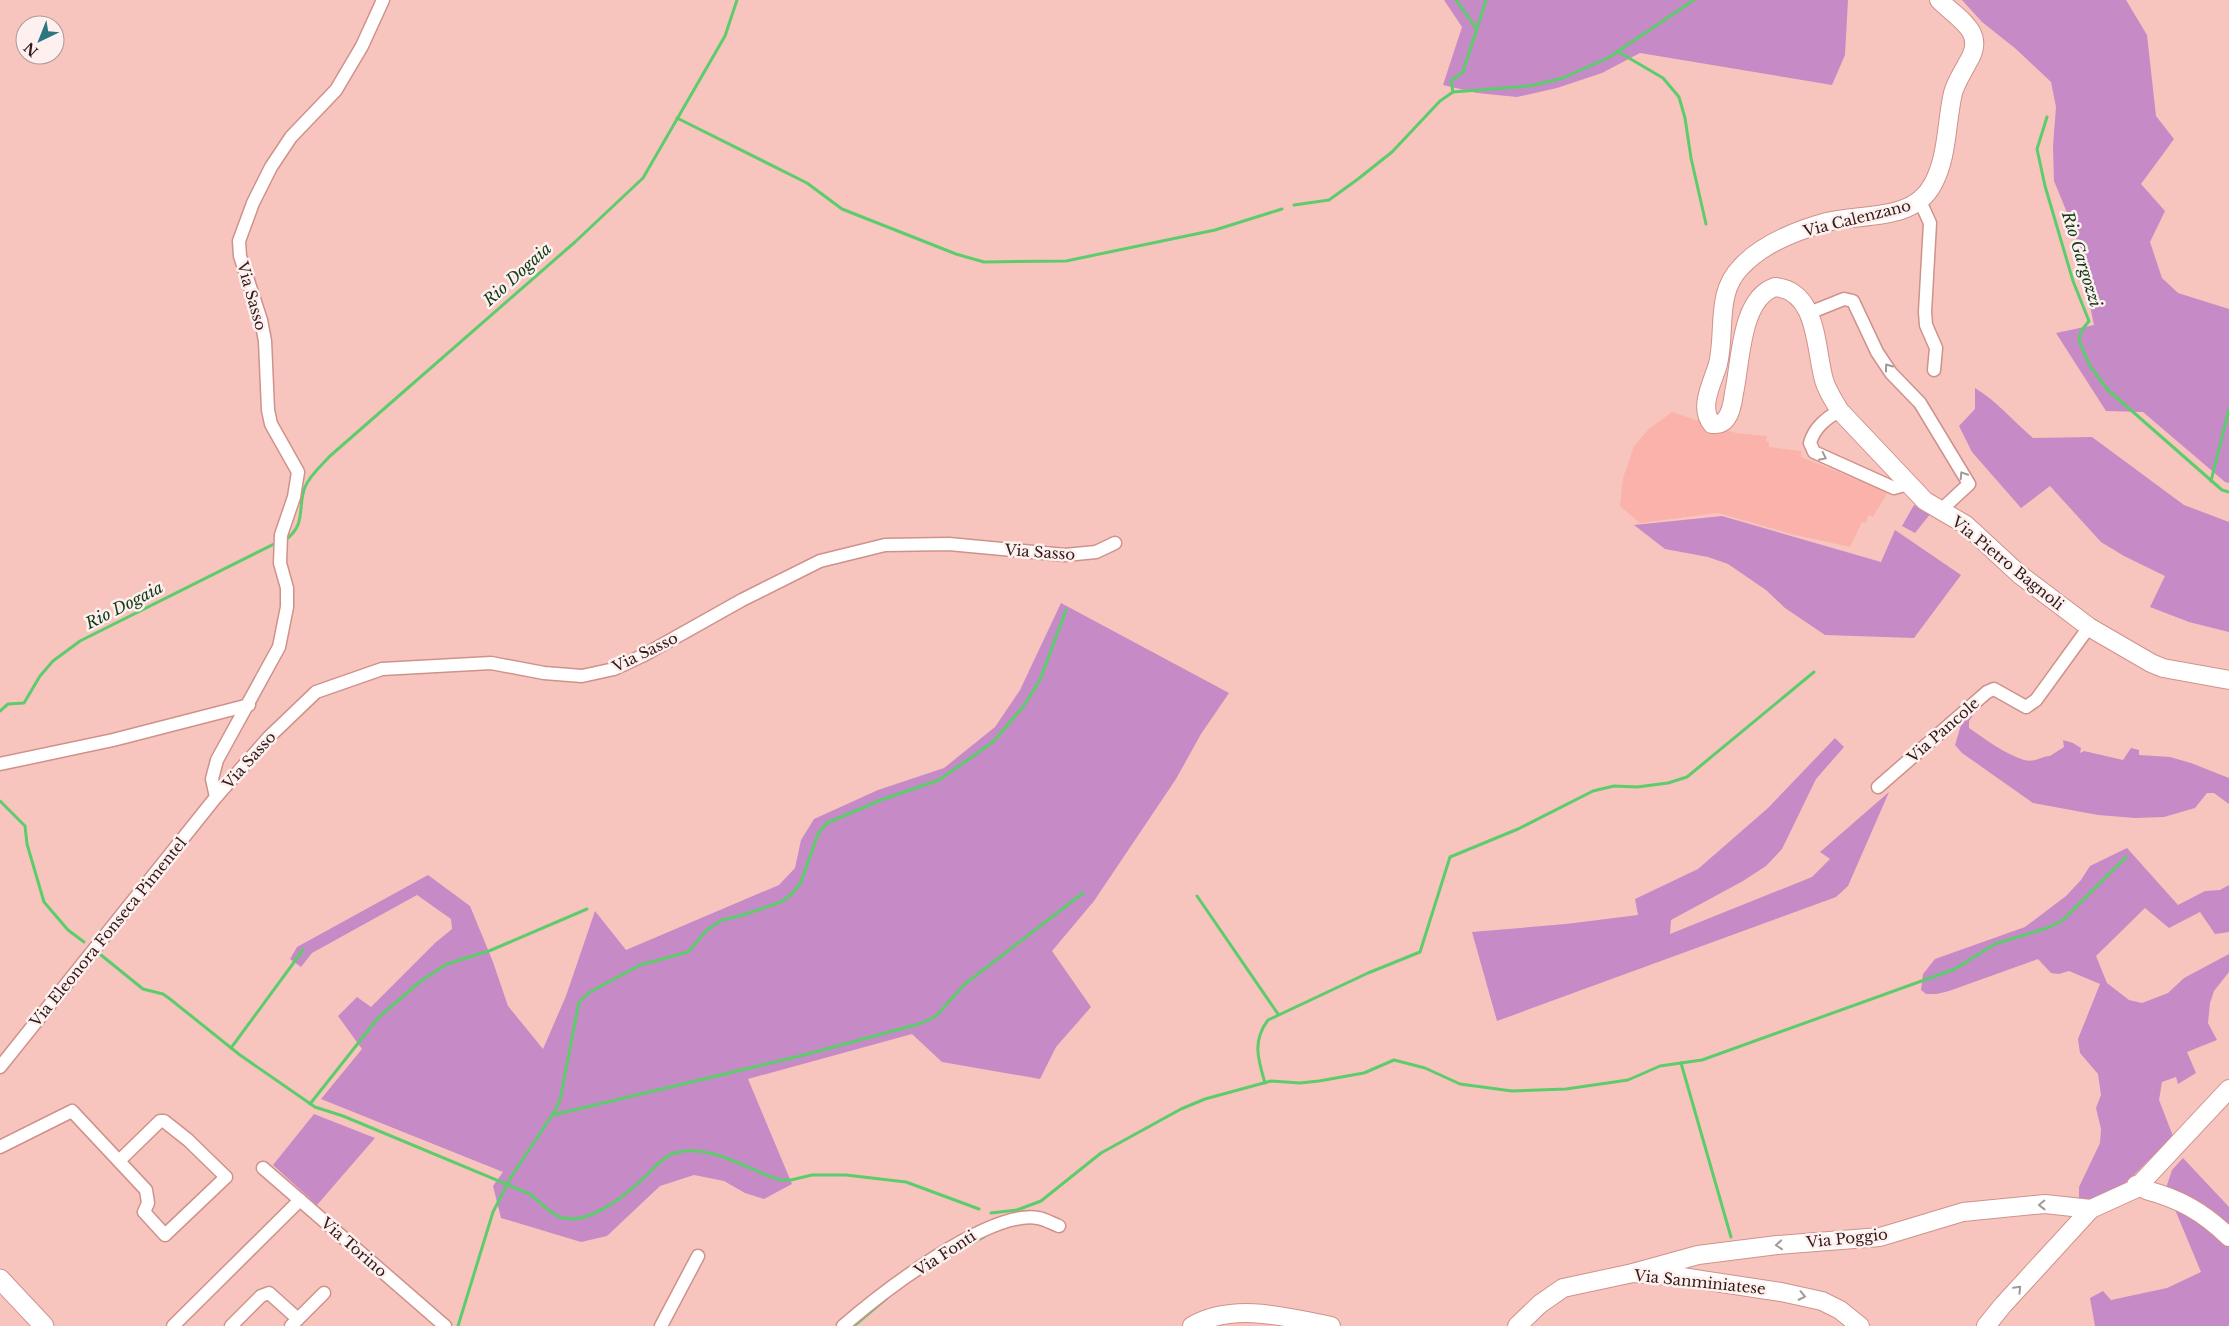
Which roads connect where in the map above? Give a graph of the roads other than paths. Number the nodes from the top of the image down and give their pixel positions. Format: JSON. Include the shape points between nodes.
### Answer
{"nodes":[{"id":1,"x":383,"y":0,"type":"edge"},
{"id":2,"x":1939,"y":0,"type":"edge"},
{"id":3,"x":1920,"y":201,"type":"junction"},
{"id":4,"x":1809,"y":313,"type":"junction"},
{"id":5,"x":1934,"y":370,"type":"dead end"},
{"id":6,"x":1840,"y":411,"type":"junction"},
{"id":7,"x":1908,"y":484,"type":"junction"},
{"id":8,"x":1941,"y":510,"type":"junction"},
{"id":9,"x":1115,"y":544,"type":"dead end"},
{"id":10,"x":2089,"y":627,"type":"junction"},
{"id":11,"x":2229,"y":680,"type":"edge"},
{"id":12,"x":249,"y":705,"type":"junction"},
{"id":13,"x":0,"y":764,"type":"edge"},
{"id":14,"x":1878,"y":787,"type":"dead end"},
{"id":15,"x":216,"y":797,"type":"junction"},
{"id":16,"x":0,"y":1067,"type":"edge"},
{"id":17,"x":2229,"y":1088,"type":"edge"},
{"id":18,"x":0,"y":1147,"type":"edge"},
{"id":19,"x":119,"y":1161,"type":"junction"},
{"id":20,"x":263,"y":1168,"type":"dead end"},
{"id":21,"x":2140,"y":1187,"type":"junction"},
{"id":22,"x":300,"y":1200,"type":"junction"},
{"id":23,"x":2091,"y":1209,"type":"junction"},
{"id":24,"x":1059,"y":1226,"type":"dead end"},
{"id":25,"x":2229,"y":1237,"type":"edge"},
{"id":26,"x":698,"y":1256,"type":"dead end"},
{"id":27,"x":1633,"y":1273,"type":"junction"},
{"id":28,"x":0,"y":1279,"type":"edge"},
{"id":29,"x":324,"y":1293,"type":"dead end"},
{"id":30,"x":295,"y":1322,"type":"edge"},
{"id":31,"x":437,"y":1323,"type":"edge"},
{"id":32,"x":44,"y":1326,"type":"edge"},
{"id":33,"x":173,"y":1326,"type":"edge"},
{"id":34,"x":231,"y":1326,"type":"edge"},
{"id":35,"x":661,"y":1326,"type":"edge"},
{"id":36,"x":843,"y":1326,"type":"edge"},
{"id":37,"x":1192,"y":1326,"type":"edge"},
{"id":38,"x":1331,"y":1326,"type":"edge"},
{"id":39,"x":1517,"y":1326,"type":"edge"},
{"id":40,"x":1860,"y":1326,"type":"edge"},
{"id":41,"x":1986,"y":1326,"type":"edge"}],
"edges":[{"from":1,"to":12,"type":"street","name":"Via Sasso","via":[[362,46],[336,90],[291,137],[271,167],[239,241],[240,256],[265,341],[271,424],[298,472],[281,535],[280,563],[287,588],[284,628],[279,647]]},
{"from":2,"to":3,"type":"street","name":"Via Calenzano","via":[[1972,31],[1976,48],[1954,89],[1940,168],[1934,183]]},
{"from":3,"to":4,"type":"street","name":"Via Calenzano","via":[[1904,209],[1829,222],[1798,232],[1751,257],[1739,268],[1723,301],[1720,356],[1705,408],[1712,424],[1720,424],[1727,418],[1749,316],[1760,295],[1775,286],[1783,287]]},
{"from":3,"to":5,"type":"street","via":[[1930,223],[1925,312],[1926,325],[1936,348]]},
{"from":4,"to":6,"type":"street","via":[[1825,382]]},
{"from":8,"to":4,"type":"street","one_way":true,"via":[[1969,484],[1920,403],[1891,373],[1877,352],[1853,301],[1844,299]]},
{"from":6,"to":7,"type":"street"},
{"from":6,"to":7,"type":"street","one_way":true,"via":[[1819,426],[1810,443],[1814,452],[1894,488]]},
{"from":7,"to":8,"type":"street","name":"Via Pietro Bagnoli","via":[[1925,502]]},
{"from":8,"to":10,"type":"street","name":"Via Pietro Bagnoli","via":[[1974,531],[2019,574]]},
{"from":9,"to":15,"type":"street","name":"Via Sasso","via":[[1096,552],[1065,555],[949,544],[885,545],[820,561],[644,655],[614,669],[582,676],[491,663],[382,670],[316,692],[268,737]]},
{"from":10,"to":11,"type":"street","name":"Via Pietro Bagnoli","via":[[2163,668]]},
{"from":10,"to":14,"type":"street","name":"Via Pancole","via":[[2036,700],[2026,707],[2003,692],[1994,689],[1987,692]]},
{"from":12,"to":13,"type":"street","via":[[113,740]]},
{"from":12,"to":15,"type":"street","name":"Via Sasso","via":[[217,760],[212,779]]},
{"from":15,"to":16,"type":"street","name":"Via Eleonora Fonseca Pimentel"},
{"from":17,"to":21,"type":"street"},
{"from":18,"to":19,"type":"street","via":[[72,1111]]},
{"from":19,"to":19,"type":"street","via":[[146,1190],[148,1204],[144,1212],[165,1235],[226,1177],[164,1121],[160,1121]]},
{"from":20,"to":22,"type":"street","name":"Via Torino"},
{"from":21,"to":23,"type":"street"},
{"from":21,"to":25,"type":"street","via":[[2172,1197],[2202,1214]]},
{"from":22,"to":31,"type":"street","name":"Via Torino"},
{"from":22,"to":33,"type":"street"},
{"from":23,"to":27,"type":"street","name":"Via Poggio","one_way":true,"via":[[2045,1204],[1963,1212],[1880,1237],[1698,1255]]},
{"from":41,"to":23,"type":"street","one_way":true},
{"from":24,"to":36,"type":"street","name":"Via Fonti","via":[[1038,1218],[1023,1218],[978,1231],[929,1261]]},
{"from":26,"to":35,"type":"street"},
{"from":27,"to":39,"type":"street","name":"Via Sanminiatese","via":[[1563,1288]]},
{"from":27,"to":40,"type":"street","name":"Via Sanminiatese","one_way":true,"via":[[1682,1277],[1822,1301]]},
{"from":28,"to":32,"type":"main road"},
{"from":29,"to":30,"type":"street"},
{"from":30,"to":34,"type":"street","via":[[269,1293],[261,1296]]},
{"from":37,"to":38,"type":"street","via":[[1212,1316],[1232,1313],[1279,1316]]}]}
